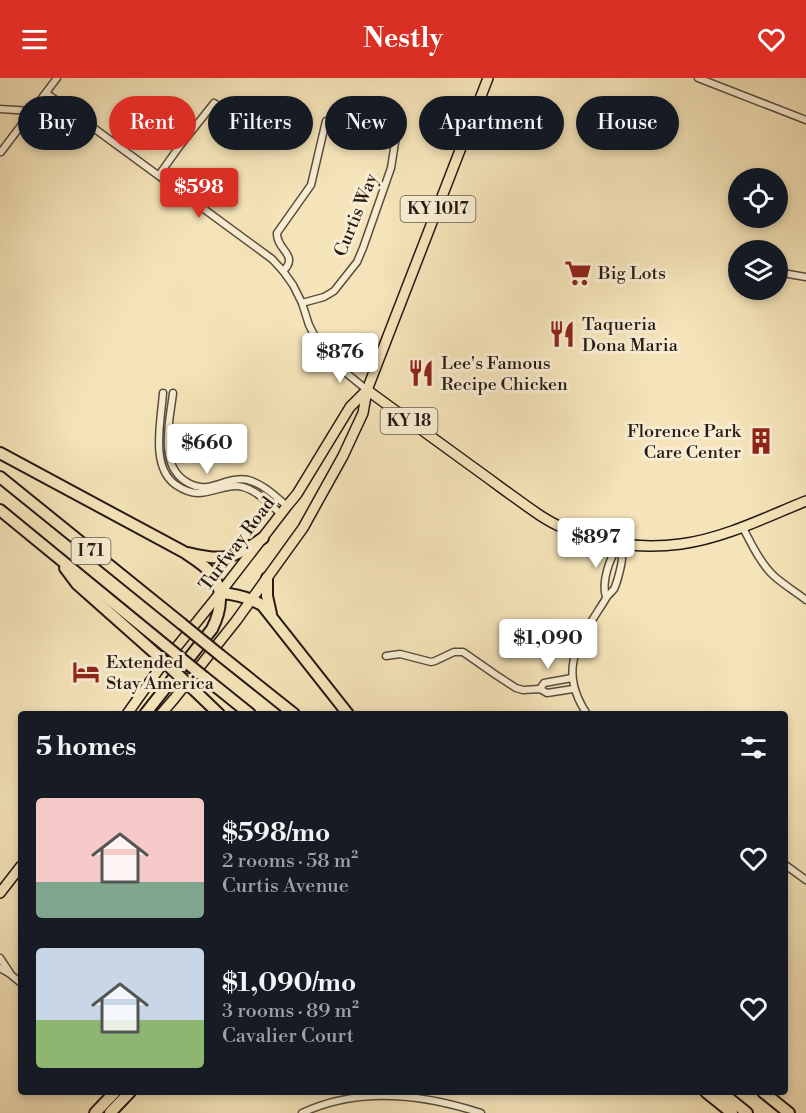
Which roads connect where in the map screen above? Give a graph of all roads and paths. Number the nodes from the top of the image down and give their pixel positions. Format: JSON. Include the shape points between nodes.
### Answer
{"nodes":[{"id":1,"x":57,"y":78,"type":"edge"},
{"id":2,"x":488,"y":78,"type":"edge"},
{"id":3,"x":698,"y":78,"type":"edge"},
{"id":4,"x":46,"y":93,"type":"junction"},
{"id":5,"x":44,"y":96,"type":"edge"},
{"id":6,"x":0,"y":108,"type":"edge"},
{"id":7,"x":18,"y":110,"type":"edge"},
{"id":8,"x":208,"y":111,"type":"edge"},
{"id":9,"x":806,"y":120,"type":"edge"},
{"id":10,"x":18,"y":130,"type":"edge"},
{"id":11,"x":1,"y":152,"type":"edge"},
{"id":12,"x":159,"y":175,"type":"junction"},
{"id":13,"x":283,"y":271,"type":"junction"},
{"id":14,"x":788,"y":274,"type":"edge"},
{"id":15,"x":806,"y":277,"type":"edge"},
{"id":16,"x":302,"y":303,"type":"junction"},
{"id":17,"x":367,"y":390,"type":"junction"},
{"id":18,"x":163,"y":393,"type":"dead end"},
{"id":19,"x":173,"y":393,"type":"dead end"},
{"id":20,"x":0,"y":453,"type":"edge"},
{"id":21,"x":0,"y":477,"type":"edge"},
{"id":22,"x":806,"y":501,"type":"edge"},
{"id":23,"x":286,"y":506,"type":"junction"},
{"id":24,"x":0,"y":510,"type":"edge"},
{"id":25,"x":281,"y":514,"type":"junction"},
{"id":26,"x":742,"y":526,"type":"junction"},
{"id":27,"x":263,"y":538,"type":"junction"},
{"id":28,"x":618,"y":544,"type":"junction"},
{"id":29,"x":184,"y":552,"type":"junction"},
{"id":30,"x":56,"y":555,"type":"junction"},
{"id":31,"x":267,"y":578,"type":"junction"},
{"id":32,"x":220,"y":593,"type":"junction"},
{"id":33,"x":606,"y":597,"type":"junction"},
{"id":34,"x":252,"y":599,"type":"junction"},
{"id":35,"x":806,"y":600,"type":"edge"},
{"id":36,"x":271,"y":617,"type":"junction"},
{"id":37,"x":386,"y":656,"type":"dead end"},
{"id":38,"x":572,"y":678,"type":"junction"},
{"id":39,"x":540,"y":689,"type":"junction"},
{"id":40,"x":573,"y":689,"type":"junction"},
{"id":41,"x":129,"y":711,"type":"edge"},
{"id":42,"x":147,"y":711,"type":"edge"},
{"id":43,"x":164,"y":711,"type":"edge"},
{"id":44,"x":216,"y":711,"type":"edge"},
{"id":45,"x":246,"y":711,"type":"edge"},
{"id":46,"x":290,"y":711,"type":"edge"},
{"id":47,"x":346,"y":711,"type":"edge"},
{"id":48,"x":585,"y":711,"type":"edge"},
{"id":49,"x":788,"y":867,"type":"edge"},
{"id":50,"x":18,"y":870,"type":"edge"},
{"id":51,"x":806,"y":880,"type":"edge"},
{"id":52,"x":0,"y":893,"type":"edge"},
{"id":53,"x":0,"y":958,"type":"edge"},
{"id":54,"x":0,"y":968,"type":"edge"},
{"id":55,"x":10,"y":974,"type":"junction"},
{"id":56,"x":18,"y":981,"type":"edge"},
{"id":57,"x":112,"y":1095,"type":"edge"},
{"id":58,"x":127,"y":1095,"type":"edge"},
{"id":59,"x":710,"y":1095,"type":"edge"},
{"id":60,"x":725,"y":1095,"type":"edge"},
{"id":61,"x":767,"y":1095,"type":"edge"},
{"id":62,"x":95,"y":1113,"type":"edge"},
{"id":63,"x":110,"y":1113,"type":"edge"},
{"id":64,"x":302,"y":1113,"type":"edge"},
{"id":65,"x":481,"y":1113,"type":"edge"},
{"id":66,"x":732,"y":1113,"type":"edge"},
{"id":67,"x":747,"y":1113,"type":"edge"},
{"id":68,"x":789,"y":1113,"type":"edge"}],
"edges":[{"from":1,"to":4,"type":"street"},
{"from":2,"to":17,"type":"main road","name":"Turfway Road","number":"KY 1017"},
{"from":3,"to":9,"type":"street"},
{"from":4,"to":5,"type":"street"},
{"from":4,"to":12,"type":"street"},
{"from":6,"to":7,"type":"street"},
{"from":8,"to":12,"type":"street"},
{"from":10,"to":11,"type":"street"},
{"from":12,"to":13,"type":"street","via":[[261,249]]},
{"from":13,"to":16,"type":"street"},
{"from":13,"to":16,"type":"street","name":"Curtis Way","via":[[290,262],[276,239],[277,233],[311,185],[326,121],[396,136],[391,168],[357,262],[334,291]]},
{"from":14,"to":15,"type":"street"},
{"from":16,"to":17,"type":"street","via":[[324,354]]},
{"from":17,"to":23,"type":"main road","name":"Turfway Road","number":"KY 1017","via":[[350,407]]},
{"from":17,"to":28,"type":"main road","number":"KY 18","via":[[542,516],[581,534]]},
{"from":17,"to":31,"type":"main road","name":"Turfway Road","number":"KY 1017","via":[[363,413],[344,456],[303,528]]},
{"from":18,"to":25,"type":"street","via":[[159,452],[164,473],[171,481],[196,493],[232,486],[246,488]]},
{"from":19,"to":23,"type":"street","via":[[169,460],[183,480],[200,487],[245,480],[266,489]]},
{"from":20,"to":29,"type":"highway"},
{"from":21,"to":46,"type":"highway","number":"I 71","bridge":true},
{"from":22,"to":26,"type":"main road","number":"KY 18"},
{"from":23,"to":25,"type":"main road","name":"Turfway Road","number":"KY 1017"},
{"from":24,"to":30,"type":"highway","number":"I 71"},
{"from":25,"to":27,"type":"main road","name":"Turfway Road","number":"KY 1017"},
{"from":26,"to":28,"type":"main road","number":"KY 18","via":[[682,544]]},
{"from":26,"to":35,"type":"street","via":[[773,575]]},
{"from":27,"to":29,"type":"highway","via":[[230,557]]},
{"from":27,"to":32,"type":"main road","name":"Turfway Road","number":"KY 1017"},
{"from":28,"to":33,"type":"street","via":[[603,588]]},
{"from":28,"to":33,"type":"street","via":[[622,558],[615,585]]},
{"from":29,"to":32,"type":"highway","via":[[210,572]]},
{"from":30,"to":44,"type":"highway","bridge":true,"via":[[77,584]]},
{"from":30,"to":45,"type":"highway","number":"I 71","bridge":true},
{"from":31,"to":34,"type":"main road","name":"Turfway Road","number":"KY 1017"},
{"from":31,"to":36,"type":"highway"},
{"from":32,"to":34,"type":"highway"},
{"from":32,"to":41,"type":"main road","name":"Turfway Road","number":"KY 1017"},
{"from":32,"to":42,"type":"highway","via":[[218,618],[212,629]]},
{"from":33,"to":38,"type":"street","via":[[577,648]]},
{"from":34,"to":36,"type":"highway"},
{"from":34,"to":43,"type":"main road","name":"Turfway Road","number":"KY 1017"},
{"from":36,"to":47,"type":"highway"},
{"from":37,"to":39,"type":"street","via":[[400,654],[431,662],[463,652],[516,688]]},
{"from":38,"to":39,"type":"street","via":[[544,683]]},
{"from":38,"to":40,"type":"street"},
{"from":39,"to":40,"type":"street","via":[[547,693]]},
{"from":40,"to":48,"type":"street"},
{"from":49,"to":51,"type":"street"},
{"from":50,"to":52,"type":"main road"},
{"from":53,"to":55,"type":"street"},
{"from":54,"to":55,"type":"street"},
{"from":55,"to":56,"type":"street"},
{"from":57,"to":62,"type":"highway"},
{"from":58,"to":63,"type":"highway"},
{"from":59,"to":66,"type":"highway"},
{"from":60,"to":67,"type":"highway"},
{"from":61,"to":68,"type":"highway"},
{"from":64,"to":65,"type":"street","via":[[342,1099],[381,1095],[440,1102]]}]}
